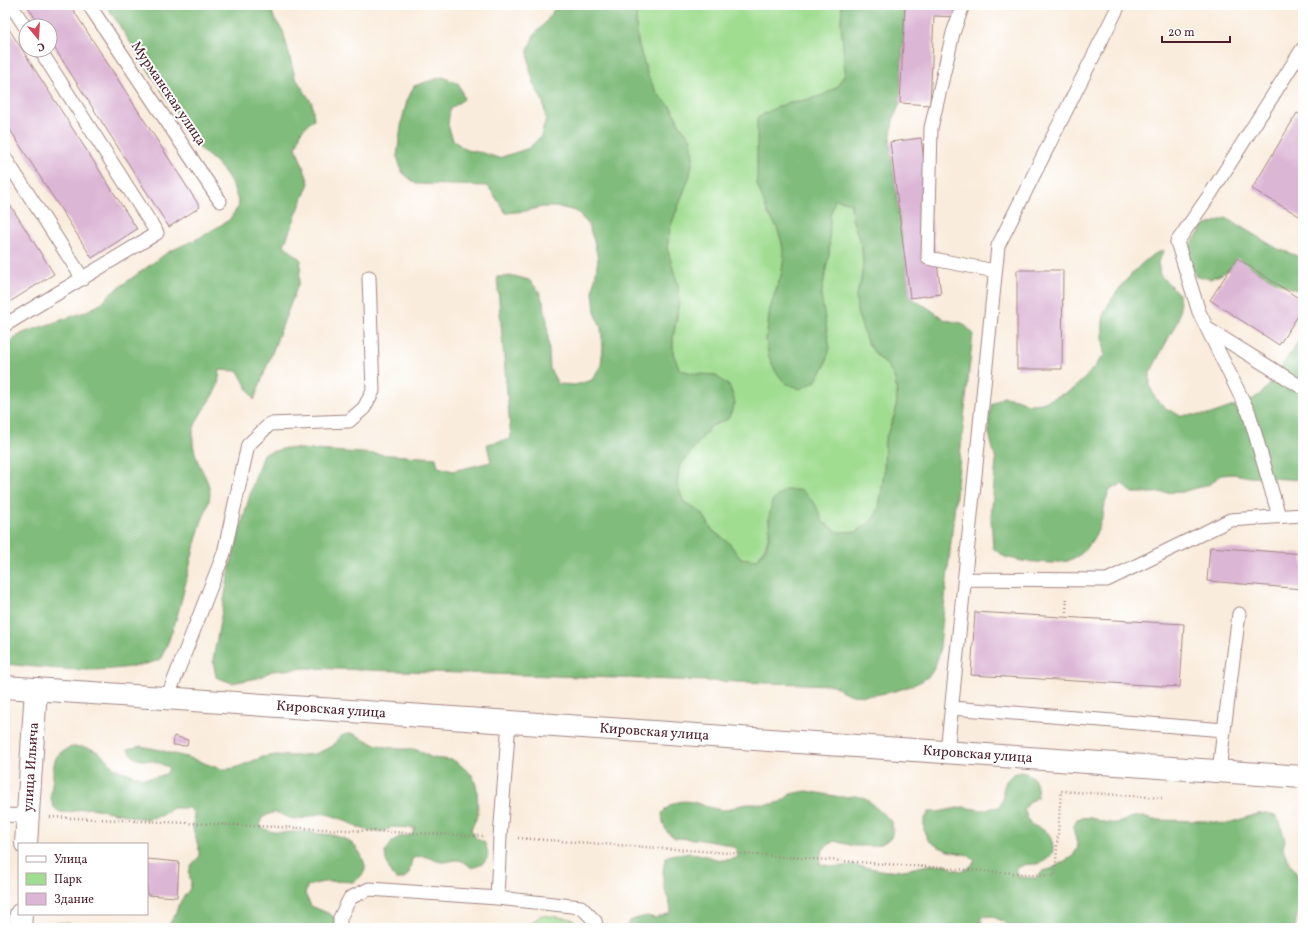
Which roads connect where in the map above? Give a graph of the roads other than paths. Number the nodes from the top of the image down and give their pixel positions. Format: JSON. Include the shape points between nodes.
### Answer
{"nodes":[{"id":1,"x":11,"y":5,"type":"edge"},
{"id":2,"x":90,"y":5,"type":"edge"},
{"id":3,"x":963,"y":5,"type":"edge"},
{"id":4,"x":1119,"y":5,"type":"edge"},
{"id":5,"x":19,"y":18,"type":"edge"},
{"id":6,"x":1302,"y":52,"type":"edge"},
{"id":7,"x":45,"y":58,"type":"edge"},
{"id":8,"x":5,"y":158,"type":"edge"},
{"id":9,"x":220,"y":201,"type":"dead end"},
{"id":10,"x":995,"y":271,"type":"junction"},
{"id":11,"x":369,"y":277,"type":"dead end"},
{"id":12,"x":83,"y":279,"type":"junction"},
{"id":13,"x":5,"y":325,"type":"edge"},
{"id":14,"x":1207,"y":329,"type":"junction"},
{"id":15,"x":1303,"y":388,"type":"edge"},
{"id":16,"x":1303,"y":515,"type":"edge"},
{"id":17,"x":1279,"y":516,"type":"junction"},
{"id":18,"x":964,"y":579,"type":"junction"},
{"id":19,"x":1239,"y":614,"type":"dead end"},
{"id":20,"x":5,"y":687,"type":"edge"},
{"id":21,"x":36,"y":689,"type":"junction"},
{"id":22,"x":167,"y":698,"type":"junction"},
{"id":23,"x":952,"y":708,"type":"junction"},
{"id":24,"x":509,"y":722,"type":"junction"},
{"id":25,"x":1224,"y":730,"type":"junction"},
{"id":26,"x":947,"y":753,"type":"junction"},
{"id":27,"x":1219,"y":771,"type":"junction"},
{"id":28,"x":1303,"y":777,"type":"edge"},
{"id":29,"x":5,"y":815,"type":"edge"},
{"id":30,"x":28,"y":816,"type":"junction"},
{"id":31,"x":26,"y":843,"type":"edge"},
{"id":32,"x":497,"y":898,"type":"junction"},
{"id":33,"x":21,"y":915,"type":"edge"},
{"id":34,"x":20,"y":928,"type":"edge"},
{"id":35,"x":340,"y":928,"type":"edge"},
{"id":36,"x":597,"y":928,"type":"edge"}],
"edges":[{"from":1,"to":5,"type":"lane"},
{"from":2,"to":9,"type":"lane","name":"Мурманская улица"},
{"from":3,"to":10,"type":"lane","via":[[953,33],[931,128],[928,258]]},
{"from":4,"to":10,"type":"lane","via":[[998,246]]},
{"from":6,"to":14,"type":"lane","via":[[1177,242],[1199,312]]},
{"from":7,"to":12,"type":"lane","via":[[157,233]]},
{"from":8,"to":12,"type":"lane"},
{"from":10,"to":18,"type":"lane"},
{"from":11,"to":22,"type":"lane","via":[[373,391],[364,408],[349,420],[270,424],[248,445],[224,553]]},
{"from":12,"to":13,"type":"lane"},
{"from":14,"to":15,"type":"lane"},
{"from":14,"to":17,"type":"lane","via":[[1249,413]]},
{"from":16,"to":17,"type":"lane"},
{"from":17,"to":18,"type":"lane","via":[[1230,520],[1107,580]]},
{"from":18,"to":23,"type":"lane"},
{"from":19,"to":25,"type":"lane"},
{"from":20,"to":21,"type":"main road","name":"Кировская улица"},
{"from":21,"to":22,"type":"main road","name":"Кировская улица"},
{"from":21,"to":30,"type":"main road","name":"улица Ильича"},
{"from":22,"to":24,"type":"main road","name":"Кировская улица"},
{"from":23,"to":25,"type":"lane"},
{"from":23,"to":26,"type":"lane"},
{"from":24,"to":26,"type":"main road","name":"Кировская улица"},
{"from":24,"to":32,"type":"lane"},
{"from":25,"to":27,"type":"lane"},
{"from":26,"to":27,"type":"main road","name":"Кировская улица"},
{"from":27,"to":28,"type":"main road","name":"Кировская улица"},
{"from":29,"to":30,"type":"lane"},
{"from":30,"to":31,"type":"main road","name":"улица Ильича"},
{"from":32,"to":35,"type":"lane","via":[[369,889],[350,898],[340,918]]},
{"from":32,"to":36,"type":"lane","via":[[581,907],[595,921]]},
{"from":33,"to":34,"type":"main road"}]}
